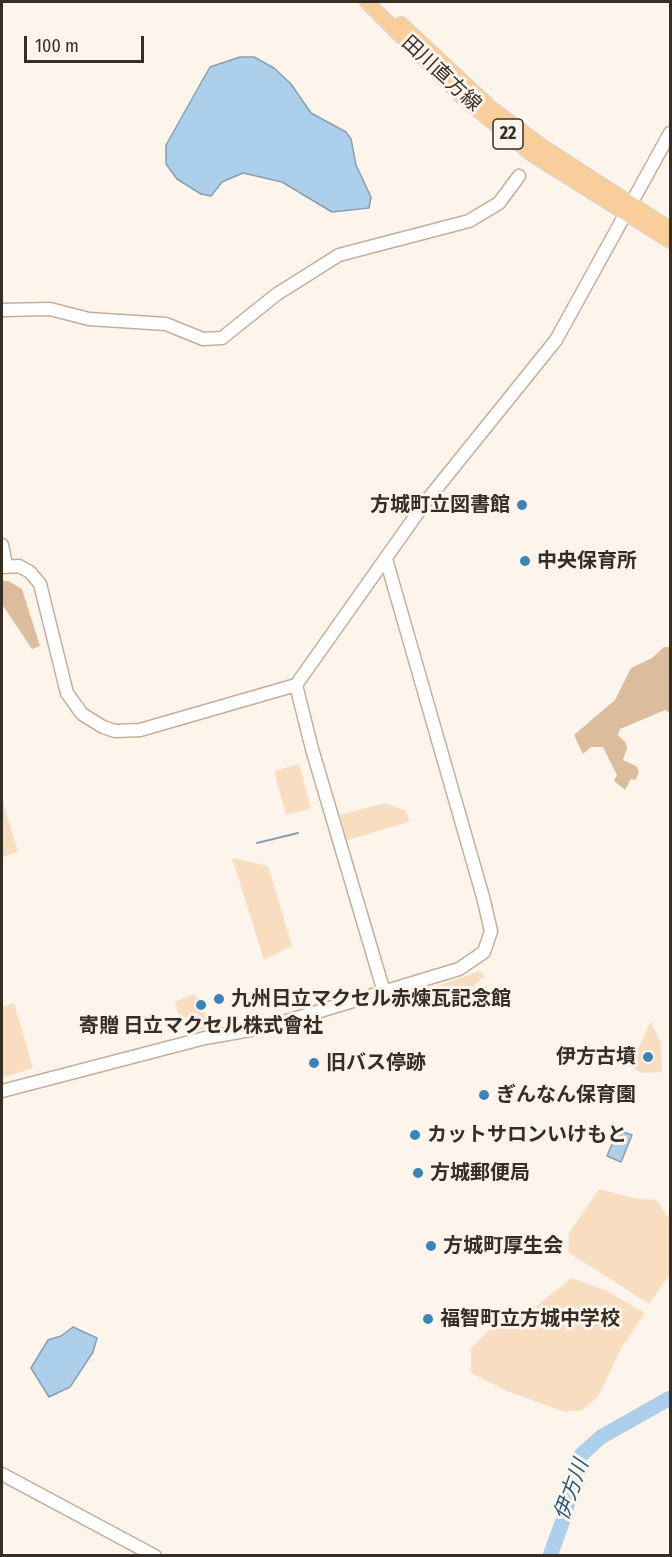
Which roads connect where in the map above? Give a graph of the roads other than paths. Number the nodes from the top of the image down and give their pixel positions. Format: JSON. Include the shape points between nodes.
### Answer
{"nodes":[{"id":1,"x":367,"y":2,"type":"edge"},
{"id":2,"x":378,"y":2,"type":"edge"},
{"id":3,"x":670,"y":133,"type":"edge"},
{"id":4,"x":519,"y":176,"type":"dead end"},
{"id":5,"x":629,"y":210,"type":"junction"},
{"id":6,"x":670,"y":229,"type":"edge"},
{"id":7,"x":670,"y":241,"type":"edge"},
{"id":8,"x":2,"y":310,"type":"edge"},
{"id":9,"x":2,"y":545,"type":"edge"},
{"id":10,"x":386,"y":559,"type":"junction"},
{"id":11,"x":4,"y":566,"type":"edge"},
{"id":12,"x":296,"y":685,"type":"junction"},
{"id":13,"x":384,"y":992,"type":"junction"},
{"id":14,"x":2,"y":1090,"type":"edge"},
{"id":15,"x":2,"y":1474,"type":"edge"},
{"id":16,"x":155,"y":1556,"type":"edge"}],
"edges":[{"from":1,"to":5,"type":"main road","name":"田川直方線","number":"22","via":[[461,96],[533,155]]},
{"from":2,"to":5,"type":"main road","name":"田川直方線","number":"22","via":[[491,108]]},
{"from":3,"to":5,"type":"street"},
{"from":4,"to":8,"type":"street","via":[[499,203],[469,221],[358,248],[332,259],[277,294],[222,338],[203,339],[166,324],[89,319],[50,309]]},
{"from":5,"to":6,"type":"main road","name":"田川直方線","number":"22"},
{"from":5,"to":7,"type":"main road","name":"田川直方線","number":"22"},
{"from":5,"to":10,"type":"street","via":[[556,340],[489,420]]},
{"from":9,"to":11,"type":"street"},
{"from":10,"to":12,"type":"street"},
{"from":10,"to":13,"type":"street","via":[[491,931],[484,952],[470,963]]},
{"from":11,"to":12,"type":"street","via":[[19,566],[40,584],[67,693],[82,714],[103,727],[115,731],[140,730]]},
{"from":12,"to":13,"type":"street"},
{"from":13,"to":14,"type":"street","via":[[267,1027],[197,1040]]},
{"from":15,"to":16,"type":"street"}]}
